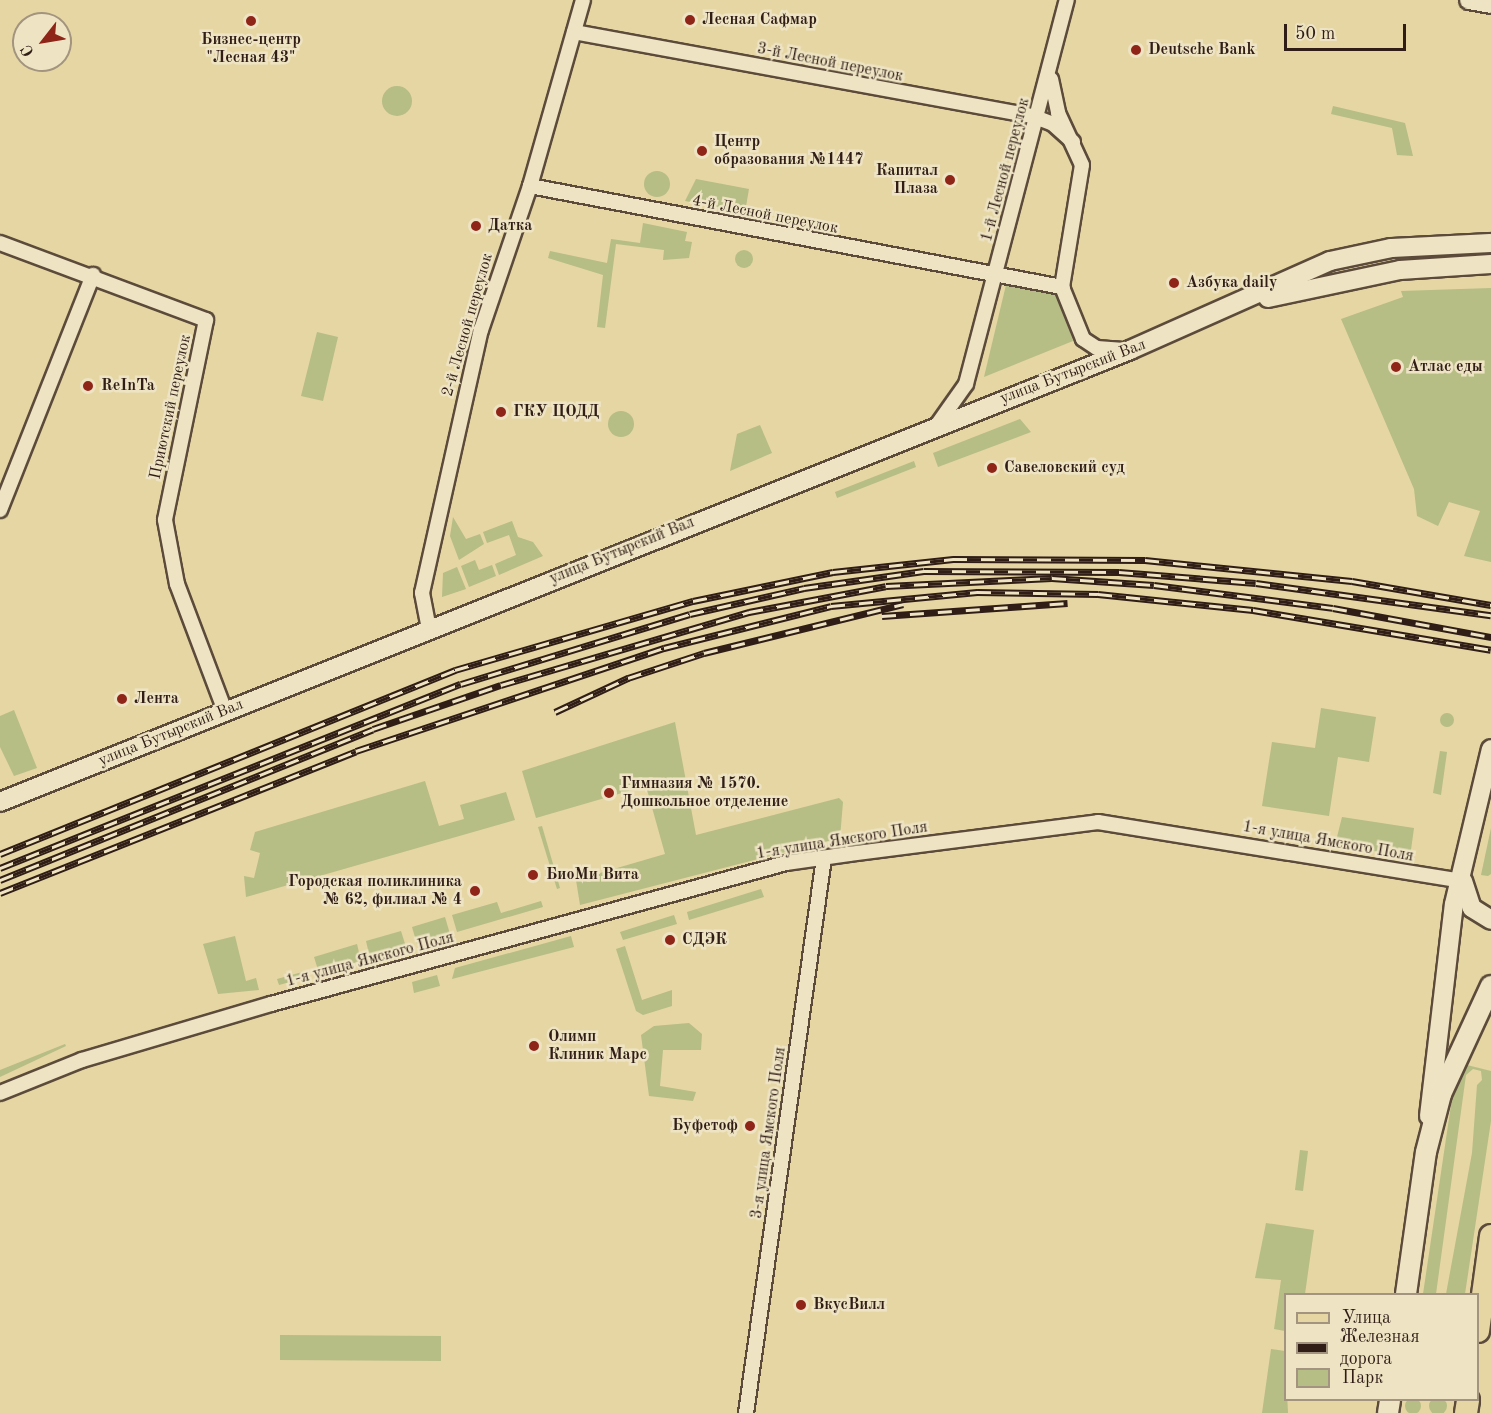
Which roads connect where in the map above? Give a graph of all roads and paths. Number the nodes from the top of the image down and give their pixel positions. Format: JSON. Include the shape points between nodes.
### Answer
{"nodes":[{"id":1,"x":583,"y":0,"type":"edge"},
{"id":2,"x":1067,"y":0,"type":"edge"},
{"id":3,"x":1469,"y":0,"type":"edge"},
{"id":4,"x":1491,"y":4,"type":"edge"},
{"id":5,"x":574,"y":32,"type":"junction"},
{"id":6,"x":1051,"y":74,"type":"junction"},
{"id":7,"x":1035,"y":117,"type":"junction"},
{"id":8,"x":1073,"y":142,"type":"junction"},
{"id":9,"x":530,"y":186,"type":"junction"},
{"id":10,"x":0,"y":243,"type":"edge"},
{"id":11,"x":1491,"y":243,"type":"edge"},
{"id":12,"x":1487,"y":266,"type":"edge"},
{"id":13,"x":995,"y":275,"type":"junction"},
{"id":14,"x":96,"y":277,"type":"junction"},
{"id":15,"x":1062,"y":287,"type":"junction"},
{"id":16,"x":1245,"y":303,"type":"junction"},
{"id":17,"x":1130,"y":350,"type":"junction"},
{"id":18,"x":936,"y":425,"type":"junction"},
{"id":19,"x":0,"y":510,"type":"edge"},
{"id":20,"x":429,"y":629,"type":"junction"},
{"id":21,"x":225,"y":711,"type":"junction"},
{"id":22,"x":1491,"y":749,"type":"edge"},
{"id":23,"x":0,"y":802,"type":"edge"},
{"id":24,"x":824,"y":858,"type":"junction"},
{"id":25,"x":1463,"y":881,"type":"junction"},
{"id":26,"x":1491,"y":921,"type":"edge"},
{"id":27,"x":1491,"y":986,"type":"edge"},
{"id":28,"x":0,"y":1093,"type":"edge"},
{"id":29,"x":1426,"y":1152,"type":"junction"},
{"id":30,"x":1491,"y":1236,"type":"edge"},
{"id":31,"x":1406,"y":1293,"type":"edge"},
{"id":32,"x":1479,"y":1324,"type":"edge"},
{"id":33,"x":746,"y":1413,"type":"edge"}],
"edges":[{"from":1,"to":5,"type":"street","name":"2-й Лесной переулок"},
{"from":2,"to":6,"type":"street","name":"1-й Лесной переулок"},
{"from":3,"to":4,"type":"street"},
{"from":5,"to":7,"type":"street","name":"3-й Лесной переулок"},
{"from":5,"to":9,"type":"street","name":"2-й Лесной переулок"},
{"from":6,"to":7,"type":"street","name":"1-й Лесной переулок"},
{"from":6,"to":8,"type":"street","name":"1-й Лесной переулок","via":[[1052,96]]},
{"from":7,"to":8,"type":"street","name":"3-й Лесной переулок","via":[[1053,124]]},
{"from":7,"to":13,"type":"street","name":"1-й Лесной переулок"},
{"from":8,"to":15,"type":"street","name":"1-й Лесной переулок","via":[[1083,173]]},
{"from":9,"to":13,"type":"street","name":"4-й Лесной переулок"},
{"from":9,"to":20,"type":"street","name":"2-й Лесной переулок","via":[[504,256],[437,515],[422,593]]},
{"from":10,"to":14,"type":"street","name":"Приютский переулок"},
{"from":11,"to":16,"type":"street","name":"улица Бутырский Вал","via":[[1349,256]]},
{"from":12,"to":16,"type":"street","name":"улица Бутырский Вал","via":[[1400,270]]},
{"from":13,"to":15,"type":"street"},
{"from":13,"to":18,"type":"street","name":"1-й Лесной переулок","via":[[966,384]]},
{"from":14,"to":19,"type":"street"},
{"from":14,"to":21,"type":"street","name":"Приютский переулок","via":[[206,320],[165,520],[177,584]]},
{"from":15,"to":17,"type":"street","via":[[1083,339],[1096,348]]},
{"from":16,"to":17,"type":"street","name":"улица Бутырский Вал"},
{"from":17,"to":18,"type":"street","name":"улица Бутырский Вал"},
{"from":18,"to":20,"type":"street","name":"улица Бутырский Вал"},
{"from":20,"to":21,"type":"street","name":"улица Бутырский Вал"},
{"from":21,"to":23,"type":"street","name":"улица Бутырский Вал"},
{"from":22,"to":25,"type":"street"},
{"from":24,"to":25,"type":"street","name":"1-я улица Ямского Поля","via":[[1098,822]]},
{"from":24,"to":28,"type":"street","name":"1-я улица Ямского Поля","via":[[786,863],[241,1013],[82,1060]]},
{"from":24,"to":33,"type":"street","name":"3-я улица Ямского Поля"},
{"from":25,"to":26,"type":"street","via":[[1472,908]]},
{"from":25,"to":29,"type":"street","via":[[1454,904]]},
{"from":27,"to":29,"type":"main road","via":[[1449,1071]]},
{"from":29,"to":31,"type":"main road"},
{"from":30,"to":32,"type":"main road"}]}
